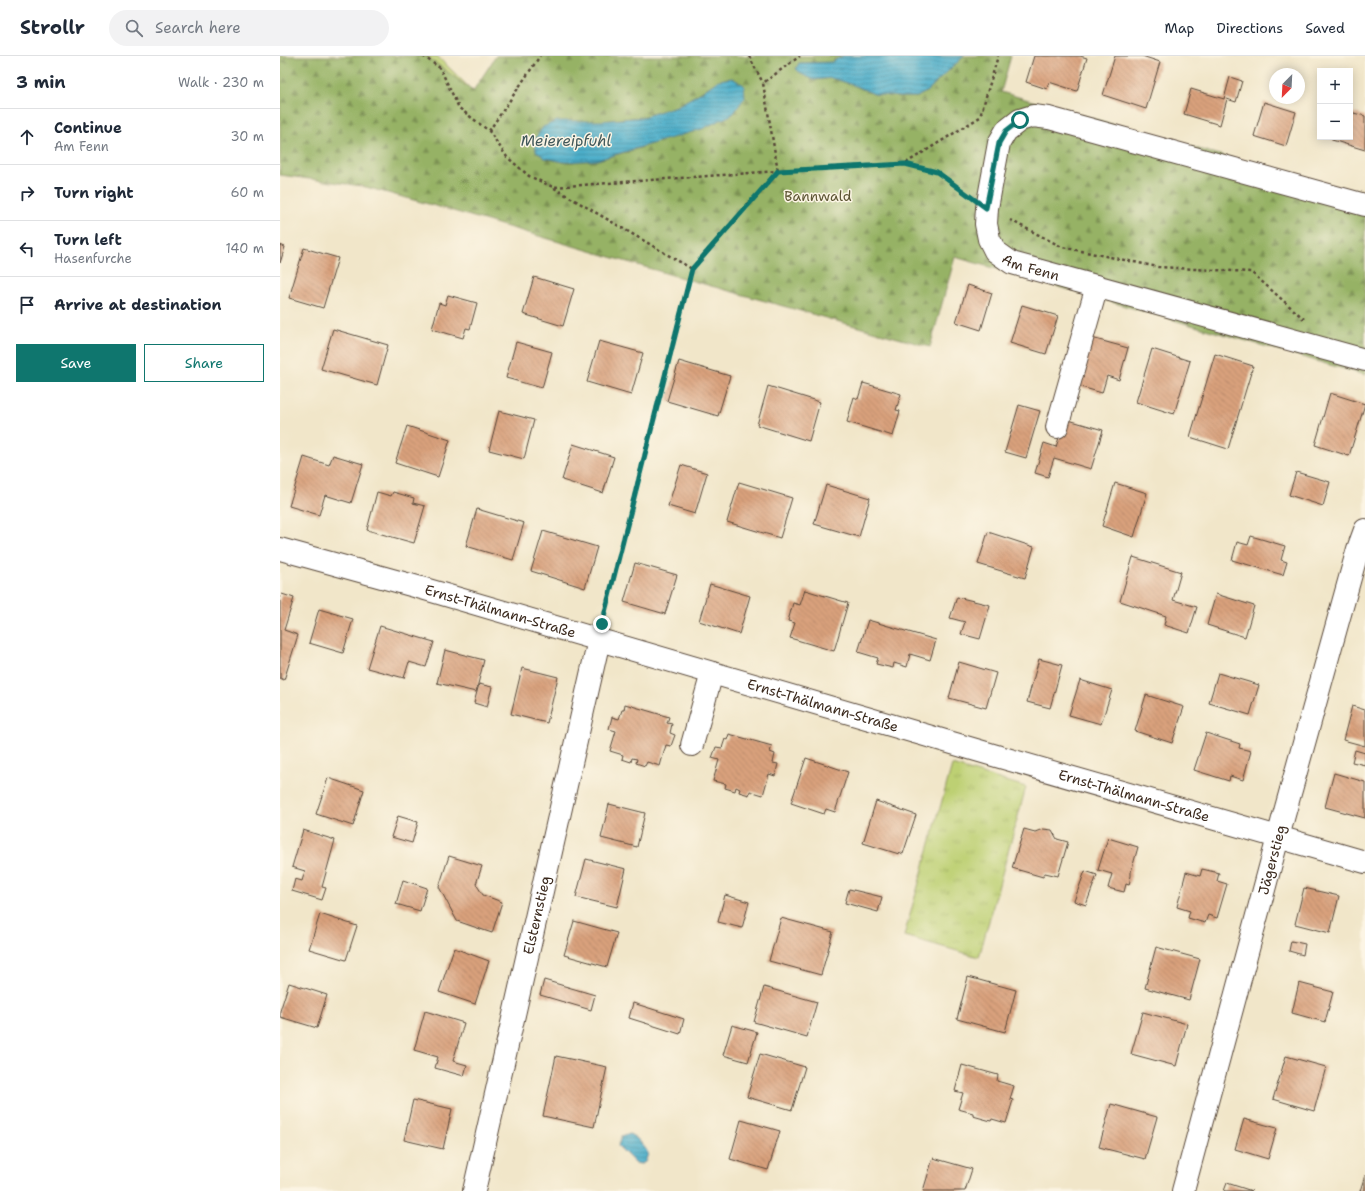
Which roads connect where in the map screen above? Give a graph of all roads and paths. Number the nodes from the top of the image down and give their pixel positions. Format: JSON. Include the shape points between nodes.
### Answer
{"nodes":[{"id":1,"x":423,"y":56,"type":"edge"},
{"id":2,"x":540,"y":56,"type":"edge"},
{"id":3,"x":749,"y":56,"type":"edge"},
{"id":4,"x":800,"y":56,"type":"edge"},
{"id":5,"x":998,"y":56,"type":"edge"},
{"id":6,"x":763,"y":83,"type":"junction"},
{"id":7,"x":489,"y":131,"type":"junction"},
{"id":8,"x":905,"y":164,"type":"junction"},
{"id":9,"x":778,"y":171,"type":"junction"},
{"id":10,"x":553,"y":187,"type":"junction"},
{"id":11,"x":1365,"y":205,"type":"edge"},
{"id":12,"x":986,"y":208,"type":"junction"},
{"id":13,"x":692,"y":269,"type":"junction"},
{"id":14,"x":1097,"y":286,"type":"junction"},
{"id":15,"x":1305,"y":320,"type":"dead end"},
{"id":16,"x":1365,"y":360,"type":"edge"},
{"id":17,"x":1057,"y":427,"type":"dead end"},
{"id":18,"x":1365,"y":530,"type":"edge"},
{"id":19,"x":280,"y":549,"type":"edge"},
{"id":20,"x":600,"y":632,"type":"junction"},
{"id":21,"x":712,"y":673,"type":"junction"},
{"id":22,"x":692,"y":745,"type":"dead end"},
{"id":23,"x":1278,"y":838,"type":"junction"},
{"id":24,"x":1365,"y":862,"type":"edge"},
{"id":25,"x":474,"y":1191,"type":"edge"},
{"id":26,"x":1183,"y":1191,"type":"edge"}],
"edges":[{"from":1,"to":7,"type":"path","via":[[440,68],[460,108]]},
{"from":2,"to":7,"type":"path"},
{"from":3,"to":6,"type":"path"},
{"from":4,"to":6,"type":"path"},
{"from":5,"to":8,"type":"path","via":[[980,117]]},
{"from":6,"to":9,"type":"path"},
{"from":7,"to":10,"type":"path","via":[[507,157],[529,176]]},
{"from":8,"to":9,"type":"path"},
{"from":8,"to":12,"type":"path","via":[[937,172]]},
{"from":9,"to":10,"type":"path"},
{"from":9,"to":13,"type":"path"},
{"from":10,"to":13,"type":"path"},
{"from":11,"to":12,"type":"street","name":"Am Fenn","via":[[1049,118],[1032,116],[1020,120],[1006,131],[999,143]]},
{"from":12,"to":14,"type":"street","name":"Am Fenn","via":[[986,224],[995,251],[1012,263]]},
{"from":12,"to":15,"type":"path","via":[[1062,247],[1158,267],[1251,272]]},
{"from":13,"to":20,"type":"path"},
{"from":14,"to":16,"type":"street","name":"Am Fenn"},
{"from":14,"to":17,"type":"street"},
{"from":18,"to":23,"type":"street","name":"Jägerstieg"},
{"from":19,"to":20,"type":"street","name":"Ernst-Thälmann-Straße","via":[[425,589]]},
{"from":20,"to":21,"type":"street","name":"Ernst-Thälmann-Straße"},
{"from":20,"to":25,"type":"street","name":"Elsternstieg"},
{"from":21,"to":22,"type":"street"},
{"from":21,"to":23,"type":"street","name":"Ernst-Thälmann-Straße"},
{"from":23,"to":24,"type":"street","name":"Ernst-Thälmann-Straße"},
{"from":23,"to":26,"type":"street","name":"Jägerstieg"}]}
